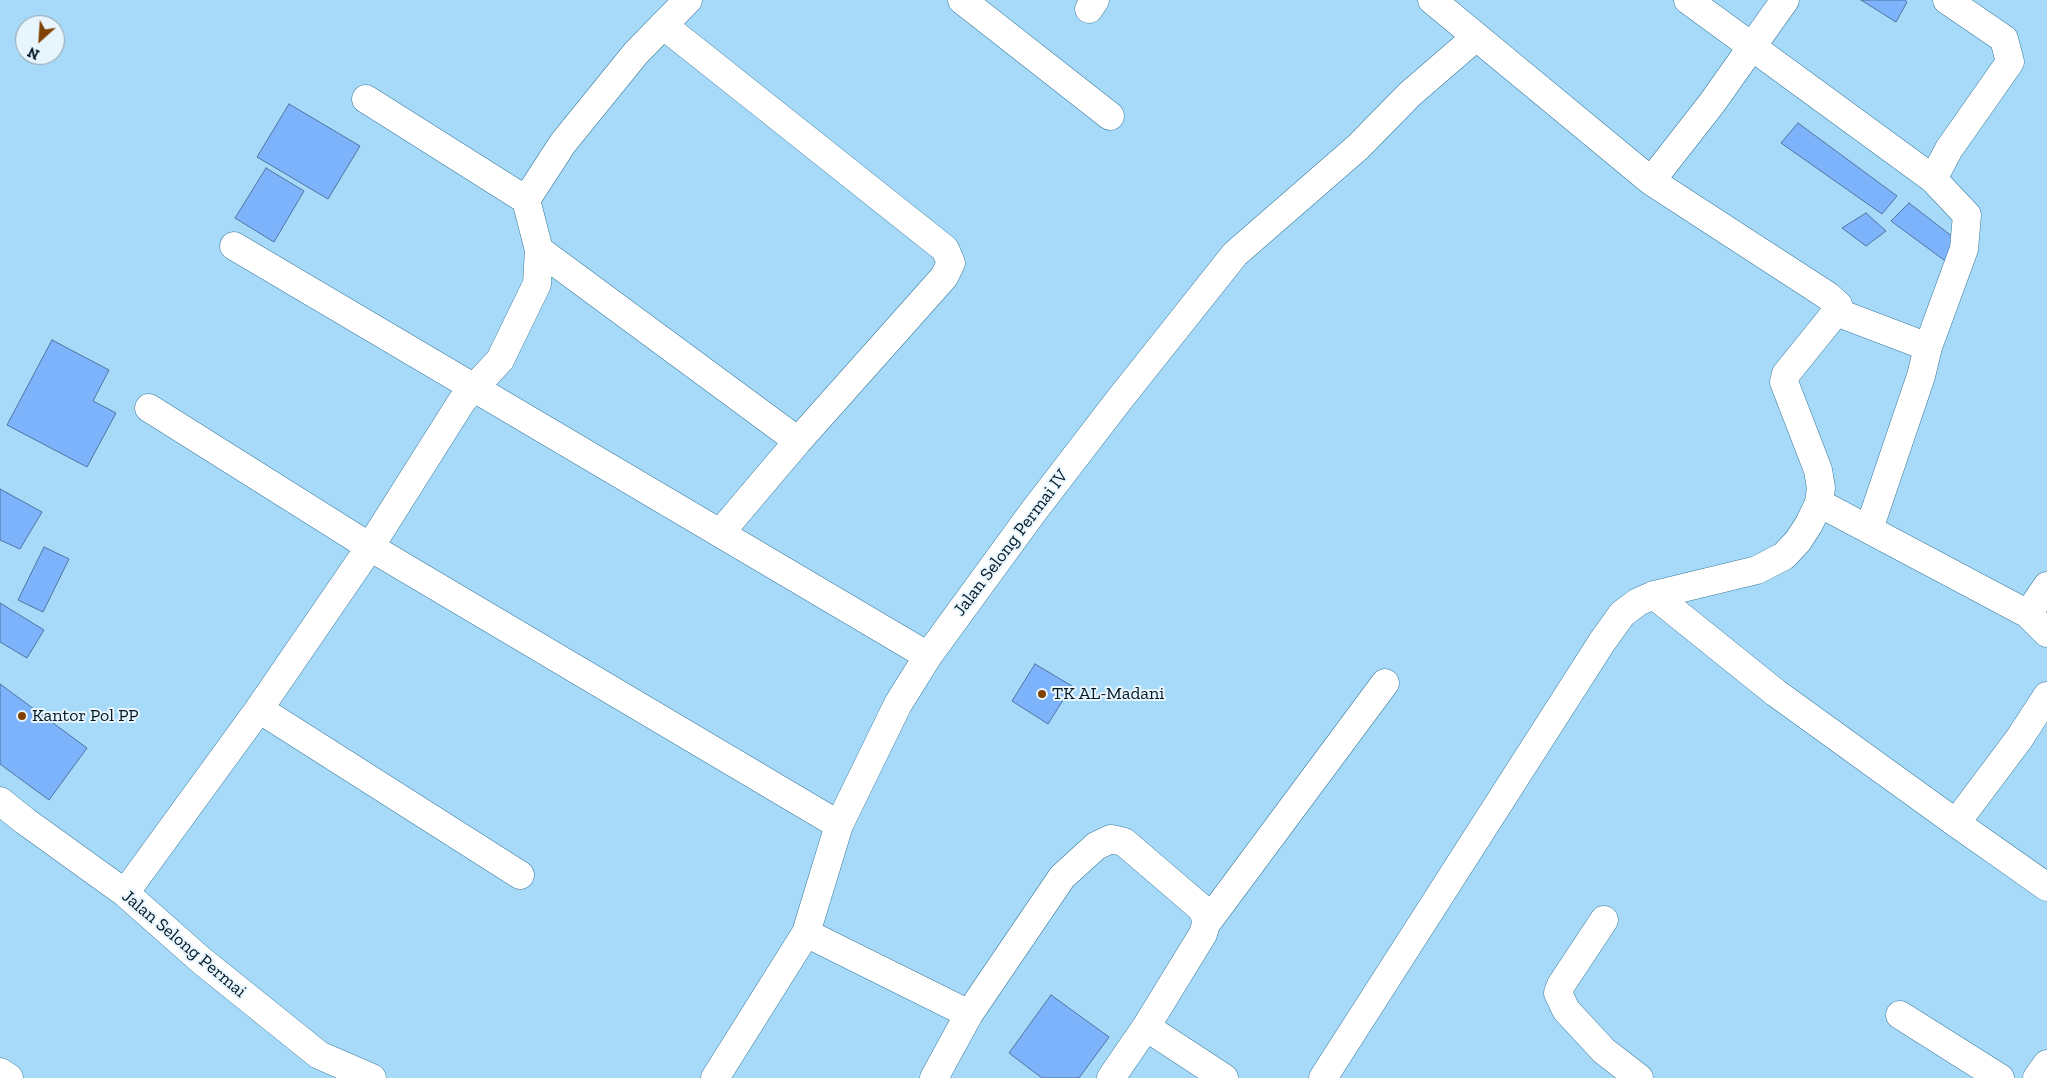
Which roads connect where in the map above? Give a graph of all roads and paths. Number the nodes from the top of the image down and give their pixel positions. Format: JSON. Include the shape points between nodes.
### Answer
{"nodes":[{"id":1,"x":688,"y":0,"type":"edge"},
{"id":2,"x":962,"y":0,"type":"edge"},
{"id":3,"x":1432,"y":0,"type":"edge"},
{"id":4,"x":1688,"y":0,"type":"edge"},
{"id":5,"x":1785,"y":0,"type":"edge"},
{"id":6,"x":1947,"y":0,"type":"edge"},
{"id":7,"x":663,"y":25,"type":"junction"},
{"id":8,"x":1476,"y":37,"type":"junction"},
{"id":9,"x":1751,"y":46,"type":"junction"},
{"id":10,"x":366,"y":99,"type":"dead end"},
{"id":11,"x":1110,"y":116,"type":"dead end"},
{"id":12,"x":1933,"y":179,"type":"junction"},
{"id":13,"x":1651,"y":181,"type":"junction"},
{"id":14,"x":526,"y":200,"type":"junction"},
{"id":15,"x":234,"y":246,"type":"dead end"},
{"id":16,"x":539,"y":250,"type":"junction"},
{"id":17,"x":1836,"y":312,"type":"junction"},
{"id":18,"x":1928,"y":347,"type":"junction"},
{"id":19,"x":475,"y":387,"type":"junction"},
{"id":20,"x":149,"y":408,"type":"dead end"},
{"id":21,"x":798,"y":441,"type":"junction"},
{"id":22,"x":1819,"y":503,"type":"junction"},
{"id":23,"x":1869,"y":529,"type":"junction"},
{"id":24,"x":721,"y":532,"type":"junction"},
{"id":25,"x":370,"y":547,"type":"junction"},
{"id":26,"x":2047,"y":586,"type":"edge"},
{"id":27,"x":1654,"y":595,"type":"junction"},
{"id":28,"x":2028,"y":614,"type":"junction"},
{"id":29,"x":2047,"y":633,"type":"edge"},
{"id":30,"x":928,"y":656,"type":"junction"},
{"id":31,"x":1385,"y":683,"type":"dead end"},
{"id":32,"x":2047,"y":696,"type":"edge"},
{"id":33,"x":259,"y":709,"type":"junction"},
{"id":34,"x":0,"y":801,"type":"edge"},
{"id":35,"x":839,"y":824,"type":"junction"},
{"id":36,"x":1956,"y":824,"type":"junction"},
{"id":37,"x":520,"y":874,"type":"dead end"},
{"id":38,"x":2047,"y":887,"type":"edge"},
{"id":39,"x":125,"y":893,"type":"junction"},
{"id":40,"x":1604,"y":920,"type":"dead end"},
{"id":41,"x":1206,"y":924,"type":"junction"},
{"id":42,"x":806,"y":933,"type":"junction"},
{"id":43,"x":969,"y":1014,"type":"junction"},
{"id":44,"x":1900,"y":1015,"type":"dead end"},
{"id":45,"x":1146,"y":1027,"type":"junction"},
{"id":46,"x":2047,"y":1064,"type":"edge"},
{"id":47,"x":0,"y":1072,"type":"edge"},
{"id":48,"x":9,"y":1078,"type":"edge"},
{"id":49,"x":372,"y":1078,"type":"edge"},
{"id":50,"x":715,"y":1078,"type":"edge"},
{"id":51,"x":934,"y":1078,"type":"edge"},
{"id":52,"x":1111,"y":1078,"type":"edge"},
{"id":53,"x":1224,"y":1078,"type":"edge"},
{"id":54,"x":1323,"y":1078,"type":"edge"},
{"id":55,"x":1639,"y":1078,"type":"edge"},
{"id":56,"x":2000,"y":1078,"type":"edge"},
{"id":57,"x":2037,"y":1078,"type":"edge"}],
"edges":[{"from":1,"to":7,"type":"street"},
{"from":2,"to":11,"type":"street"},
{"from":3,"to":8,"type":"street"},
{"from":4,"to":9,"type":"street"},
{"from":5,"to":9,"type":"street"},
{"from":6,"to":12,"type":"street","via":[[2004,39],[2010,62],[1949,149]]},
{"from":7,"to":14,"type":"street","via":[[636,53],[564,143]]},
{"from":7,"to":21,"type":"street","via":[[945,249],[951,263],[944,277]]},
{"from":8,"to":13,"type":"street"},
{"from":8,"to":30,"type":"street","name":"Jalan Selong Permai IV","via":[[1410,94],[1358,147],[1235,254],[1050,489]]},
{"from":9,"to":12,"type":"street"},
{"from":9,"to":13,"type":"street","via":[[1712,103]]},
{"from":10,"to":14,"type":"street"},
{"from":12,"to":18,"type":"street","via":[[1967,215],[1964,249]]},
{"from":13,"to":17,"type":"street","via":[[1828,296],[1838,305]]},
{"from":14,"to":16,"type":"street"},
{"from":15,"to":19,"type":"street"},
{"from":16,"to":19,"type":"street","via":[[537,284],[526,310],[500,360]]},
{"from":16,"to":21,"type":"street"},
{"from":17,"to":18,"type":"street"},
{"from":17,"to":22,"type":"street","via":[[1786,374],[1784,382],[1818,470]]},
{"from":18,"to":23,"type":"street"},
{"from":19,"to":24,"type":"street"},
{"from":19,"to":25,"type":"street","via":[[462,401]]},
{"from":20,"to":25,"type":"street"},
{"from":21,"to":24,"type":"street"},
{"from":22,"to":23,"type":"street"},
{"from":22,"to":27,"type":"street","via":[[1801,535],[1784,556],[1757,570]]},
{"from":23,"to":28,"type":"street"},
{"from":24,"to":30,"type":"street"},
{"from":25,"to":33,"type":"street"},
{"from":25,"to":35,"type":"street"},
{"from":26,"to":28,"type":"street"},
{"from":27,"to":36,"type":"street","via":[[1776,693]]},
{"from":27,"to":54,"type":"street","via":[[1622,614],[1602,642]]},
{"from":28,"to":29,"type":"street"},
{"from":30,"to":35,"type":"street","name":"Jalan Selong Permai IV","via":[[898,704]]},
{"from":31,"to":41,"type":"street"},
{"from":32,"to":36,"type":"street","via":[[2019,740]]},
{"from":33,"to":37,"type":"street"},
{"from":33,"to":39,"type":"street"},
{"from":34,"to":39,"type":"street","name":"Jalan Selong Permai"},
{"from":35,"to":42,"type":"street","name":"Jalan Selong Permai IV"},
{"from":36,"to":38,"type":"street"},
{"from":39,"to":49,"type":"street","name":"Jalan Selong Permai","via":[[202,961],[319,1054]]},
{"from":40,"to":55,"type":"street","via":[[1558,993],[1566,1010],[1604,1051]]},
{"from":41,"to":43,"type":"street","via":[[1201,908],[1124,842],[1110,840],[1096,846],[1062,877]]},
{"from":41,"to":45,"type":"street"},
{"from":42,"to":43,"type":"street"},
{"from":42,"to":50,"type":"street"},
{"from":43,"to":51,"type":"street"},
{"from":44,"to":56,"type":"street"},
{"from":45,"to":52,"type":"street"},
{"from":45,"to":53,"type":"street"},
{"from":46,"to":57,"type":"street"},
{"from":47,"to":48,"type":"street"}]}
